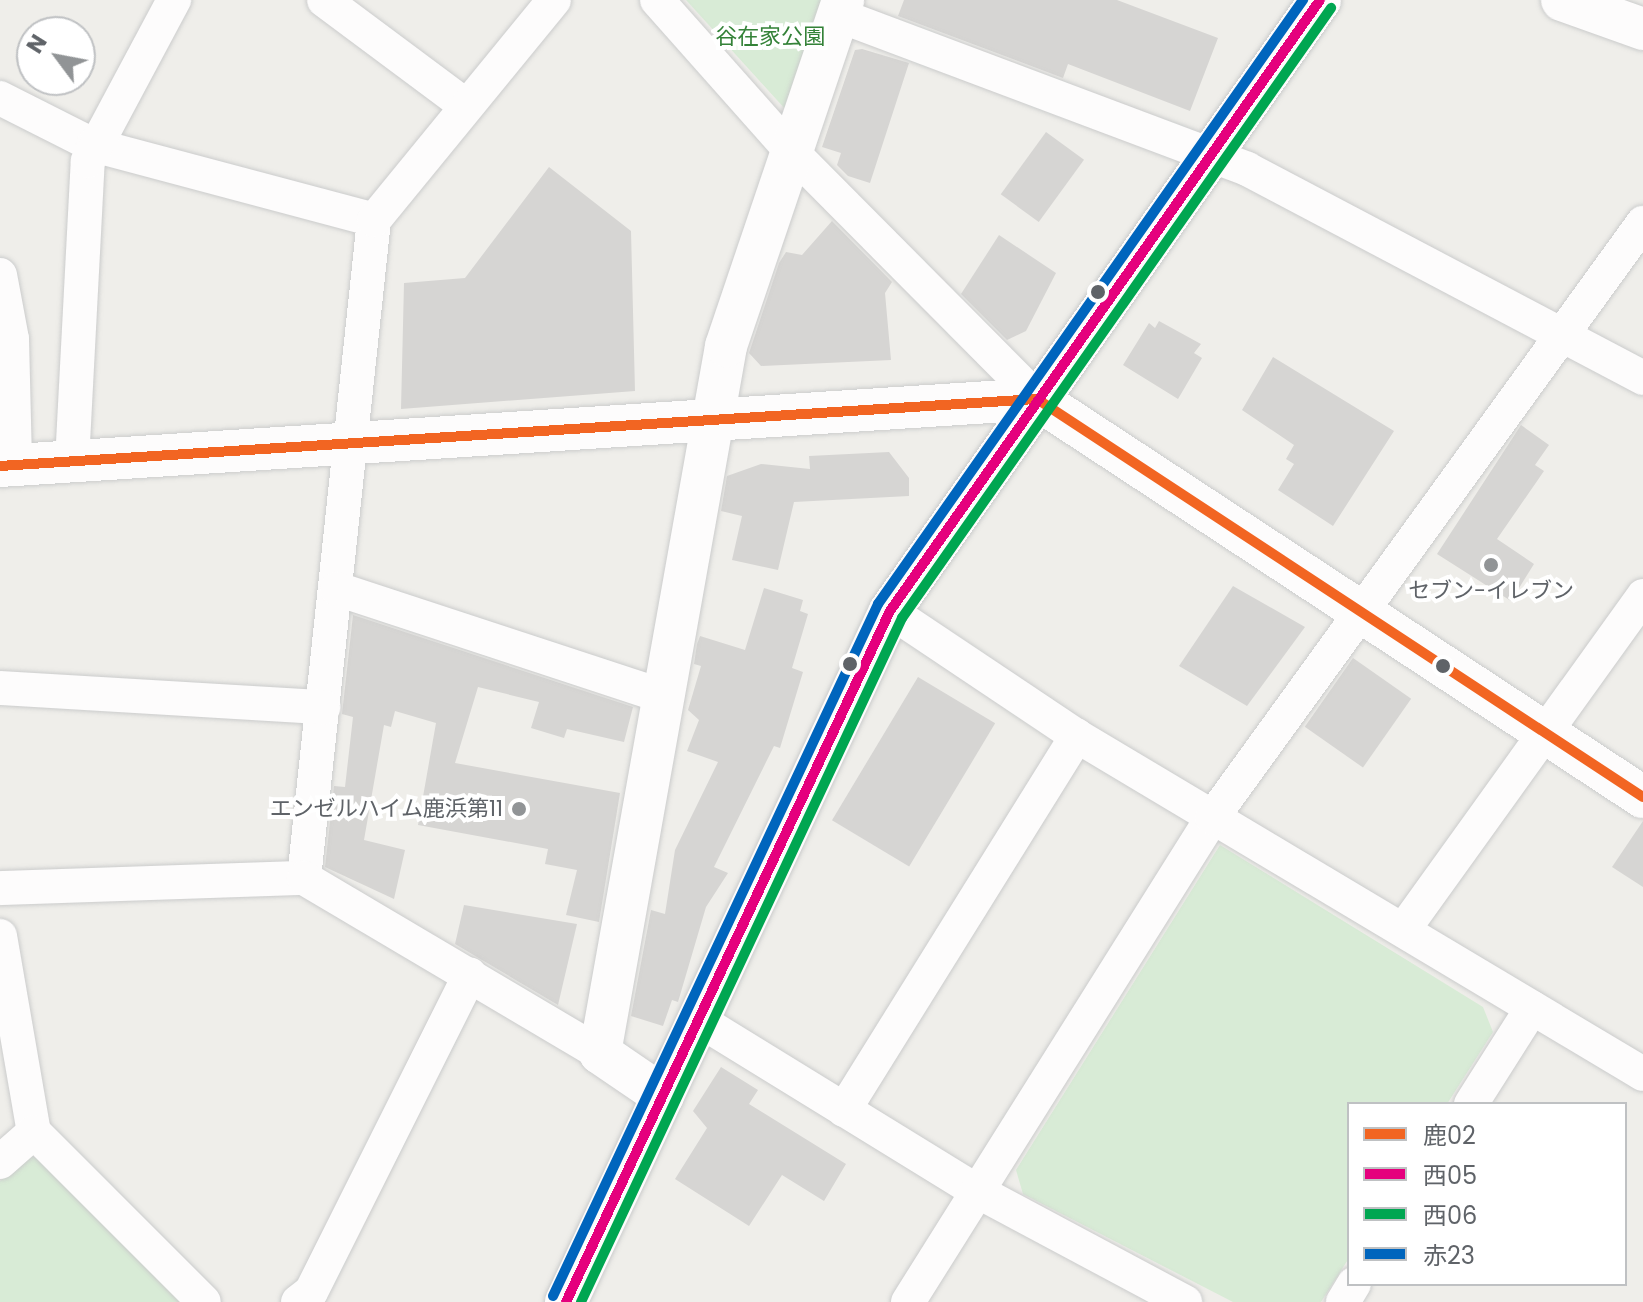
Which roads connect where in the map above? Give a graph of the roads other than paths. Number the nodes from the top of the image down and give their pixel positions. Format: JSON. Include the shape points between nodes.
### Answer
{"nodes":[{"id":1,"x":174,"y":0,"type":"edge"},
{"id":2,"x":324,"y":0,"type":"edge"},
{"id":3,"x":554,"y":0,"type":"edge"},
{"id":4,"x":657,"y":0,"type":"edge"},
{"id":5,"x":1320,"y":0,"type":"edge"},
{"id":6,"x":1562,"y":0,"type":"edge"},
{"id":7,"x":841,"y":7,"type":"edge"},
{"id":8,"x":1643,"y":29,"type":"edge"},
{"id":9,"x":0,"y":98,"type":"edge"},
{"id":10,"x":466,"y":106,"type":"junction"},
{"id":11,"x":93,"y":145,"type":"junction"},
{"id":12,"x":793,"y":153,"type":"junction"},
{"id":13,"x":1210,"y":154,"type":"junction"},
{"id":14,"x":374,"y":220,"type":"junction"},
{"id":15,"x":1643,"y":223,"type":"edge"},
{"id":16,"x":0,"y":275,"type":"edge"},
{"id":17,"x":1563,"y":335,"type":"junction"},
{"id":18,"x":1643,"y":378,"type":"edge"},
{"id":19,"x":1037,"y":399,"type":"junction"},
{"id":20,"x":712,"y":417,"type":"junction"},
{"id":21,"x":351,"y":441,"type":"junction"},
{"id":22,"x":72,"y":462,"type":"junction"},
{"id":23,"x":8,"y":466,"type":"edge"},
{"id":24,"x":337,"y":589,"type":"junction"},
{"id":25,"x":1643,"y":596,"type":"edge"},
{"id":26,"x":890,"y":611,"type":"junction"},
{"id":27,"x":1360,"y":611,"type":"junction"},
{"id":28,"x":0,"y":688,"type":"edge"},
{"id":29,"x":660,"y":695,"type":"junction"},
{"id":30,"x":323,"y":707,"type":"junction"},
{"id":31,"x":1546,"y":733,"type":"junction"},
{"id":32,"x":1077,"y":736,"type":"junction"},
{"id":33,"x":1643,"y":797,"type":"edge"},
{"id":34,"x":1212,"y":818,"type":"junction"},
{"id":35,"x":304,"y":878,"type":"junction"},
{"id":36,"x":0,"y":888,"type":"edge"},
{"id":37,"x":1404,"y":929,"type":"junction"},
{"id":38,"x":0,"y":936,"type":"edge"},
{"id":39,"x":470,"y":975,"type":"junction"},
{"id":40,"x":1532,"y":1008,"type":"junction"},
{"id":41,"x":697,"y":1019,"type":"junction"},
{"id":42,"x":600,"y":1053,"type":"junction"},
{"id":43,"x":1643,"y":1074,"type":"edge"},
{"id":44,"x":663,"y":1096,"type":"junction"},
{"id":45,"x":1472,"y":1102,"type":"edge"},
{"id":46,"x":844,"y":1110,"type":"junction"},
{"id":47,"x":34,"y":1132,"type":"junction"},
{"id":48,"x":0,"y":1162,"type":"edge"},
{"id":49,"x":977,"y":1191,"type":"junction"},
{"id":50,"x":311,"y":1299,"type":"edge"},
{"id":51,"x":204,"y":1302,"type":"edge"},
{"id":52,"x":566,"y":1302,"type":"edge"},
{"id":53,"x":908,"y":1302,"type":"edge"},
{"id":54,"x":1185,"y":1302,"type":"edge"}],
"edges":[{"from":1,"to":11,"type":"street"},
{"from":2,"to":10,"type":"street"},
{"from":3,"to":10,"type":"street"},
{"from":4,"to":12,"type":"street"},
{"from":5,"to":13,"type":"street"},
{"from":6,"to":8,"type":"street"},
{"from":7,"to":12,"type":"street"},
{"from":7,"to":13,"type":"street"},
{"from":9,"to":11,"type":"street"},
{"from":10,"to":14,"type":"street"},
{"from":11,"to":14,"type":"street"},
{"from":11,"to":22,"type":"street"},
{"from":12,"to":19,"type":"street"},
{"from":12,"to":20,"type":"street","via":[[726,346]]},
{"from":13,"to":17,"type":"street"},
{"from":13,"to":19,"type":"street"},
{"from":14,"to":21,"type":"street"},
{"from":15,"to":17,"type":"street"},
{"from":16,"to":23,"type":"street","via":[[12,339]]},
{"from":17,"to":18,"type":"street"},
{"from":17,"to":27,"type":"street"},
{"from":19,"to":20,"type":"street"},
{"from":19,"to":26,"type":"street"},
{"from":19,"to":27,"type":"street"},
{"from":20,"to":21,"type":"street"},
{"from":20,"to":29,"type":"street"},
{"from":21,"to":22,"type":"street"},
{"from":21,"to":24,"type":"street"},
{"from":22,"to":23,"type":"street"},
{"from":24,"to":29,"type":"street"},
{"from":24,"to":30,"type":"street"},
{"from":25,"to":31,"type":"street"},
{"from":26,"to":32,"type":"street"},
{"from":26,"to":41,"type":"street"},
{"from":27,"to":31,"type":"street"},
{"from":27,"to":34,"type":"street"},
{"from":28,"to":30,"type":"street"},
{"from":29,"to":42,"type":"street"},
{"from":30,"to":35,"type":"street"},
{"from":31,"to":33,"type":"street"},
{"from":31,"to":37,"type":"street"},
{"from":32,"to":34,"type":"street"},
{"from":32,"to":46,"type":"street"},
{"from":34,"to":37,"type":"street"},
{"from":34,"to":49,"type":"street"},
{"from":35,"to":36,"type":"street"},
{"from":35,"to":39,"type":"street"},
{"from":37,"to":40,"type":"street"},
{"from":38,"to":47,"type":"street"},
{"from":39,"to":42,"type":"street"},
{"from":39,"to":50,"type":"street"},
{"from":40,"to":43,"type":"street"},
{"from":40,"to":45,"type":"street"},
{"from":41,"to":44,"type":"street"},
{"from":41,"to":46,"type":"street"},
{"from":42,"to":44,"type":"street"},
{"from":44,"to":52,"type":"street"},
{"from":46,"to":49,"type":"street"},
{"from":47,"to":48,"type":"street"},
{"from":47,"to":51,"type":"street"},
{"from":49,"to":53,"type":"street"},
{"from":49,"to":54,"type":"street"}]}
